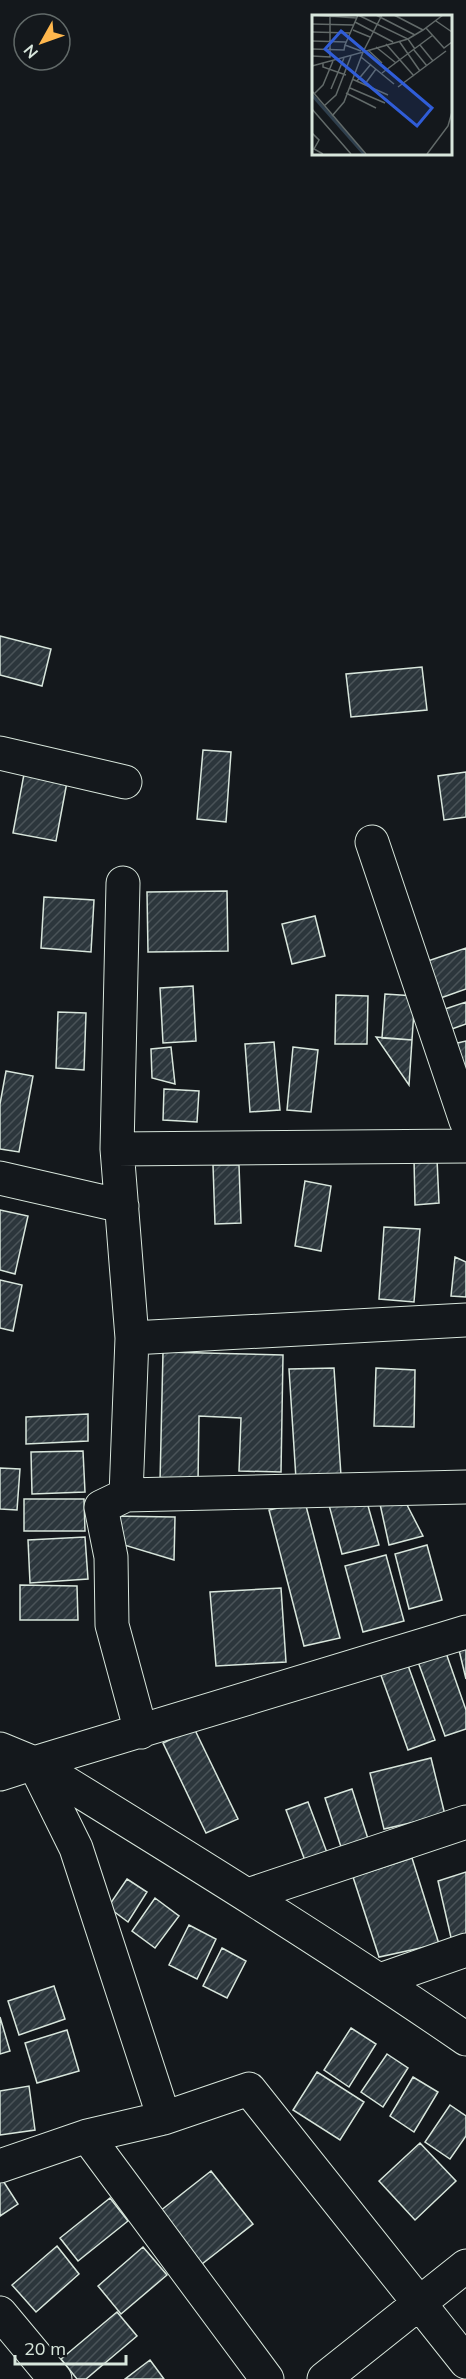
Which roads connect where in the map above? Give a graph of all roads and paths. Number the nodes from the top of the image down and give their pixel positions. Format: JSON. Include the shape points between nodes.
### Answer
{"nodes":[{"id":1,"x":0,"y":753,"type":"edge"},
{"id":2,"x":124,"y":782,"type":"dead end"},
{"id":3,"x":372,"y":842,"type":"dead end"},
{"id":4,"x":123,"y":883,"type":"dead end"},
{"id":5,"x":466,"y":1121,"type":"edge"},
{"id":6,"x":466,"y":1146,"type":"edge"},
{"id":7,"x":117,"y":1149,"type":"junction"},
{"id":8,"x":0,"y":1178,"type":"edge"},
{"id":9,"x":122,"y":1206,"type":"junction"},
{"id":10,"x":466,"y":1320,"type":"edge"},
{"id":11,"x":132,"y":1338,"type":"junction"},
{"id":12,"x":466,"y":1487,"type":"edge"},
{"id":13,"x":126,"y":1495,"type":"junction"},
{"id":14,"x":466,"y":1632,"type":"edge"},
{"id":15,"x":141,"y":1732,"type":"junction"},
{"id":16,"x":0,"y":1749,"type":"edge"},
{"id":17,"x":34,"y":1763,"type":"junction"},
{"id":18,"x":0,"y":1774,"type":"edge"},
{"id":19,"x":466,"y":1822,"type":"edge"},
{"id":20,"x":248,"y":1894,"type":"junction"},
{"id":21,"x":466,"y":1950,"type":"edge"},
{"id":22,"x":380,"y":1980,"type":"junction"},
{"id":23,"x":466,"y":2039,"type":"edge"},
{"id":24,"x":164,"y":2118,"type":"junction"},
{"id":25,"x":87,"y":2136,"type":"junction"},
{"id":26,"x":0,"y":2166,"type":"edge"},
{"id":27,"x":466,"y":2266,"type":"edge"},
{"id":28,"x":419,"y":2305,"type":"junction"},
{"id":29,"x":0,"y":2313,"type":"edge"},
{"id":30,"x":466,"y":2362,"type":"edge"},
{"id":31,"x":55,"y":2379,"type":"edge"},
{"id":32,"x":267,"y":2379,"type":"edge"},
{"id":33,"x":324,"y":2379,"type":"edge"}],
"edges":[{"from":1,"to":2,"type":"street"},
{"from":3,"to":5,"type":"street"},
{"from":4,"to":7,"type":"street"},
{"from":6,"to":7,"type":"street"},
{"from":7,"to":9,"type":"street"},
{"from":8,"to":9,"type":"street"},
{"from":9,"to":11,"type":"street"},
{"from":10,"to":11,"type":"street"},
{"from":11,"to":13,"type":"street"},
{"from":12,"to":13,"type":"street"},
{"from":13,"to":15,"type":"street","via":[[101,1507],[111,1557],[112,1625]]},
{"from":14,"to":15,"type":"street"},
{"from":15,"to":17,"type":"street"},
{"from":16,"to":17,"type":"street"},
{"from":17,"to":18,"type":"street"},
{"from":17,"to":20,"type":"street"},
{"from":17,"to":24,"type":"street","via":[[76,1848]]},
{"from":19,"to":20,"type":"street"},
{"from":20,"to":22,"type":"street"},
{"from":21,"to":22,"type":"street"},
{"from":22,"to":23,"type":"street"},
{"from":24,"to":25,"type":"street"},
{"from":24,"to":28,"type":"street","via":[[249,2088]]},
{"from":25,"to":26,"type":"street"},
{"from":25,"to":32,"type":"street"},
{"from":27,"to":28,"type":"street"},
{"from":28,"to":30,"type":"street"},
{"from":28,"to":33,"type":"street"},
{"from":29,"to":31,"type":"street"}]}
